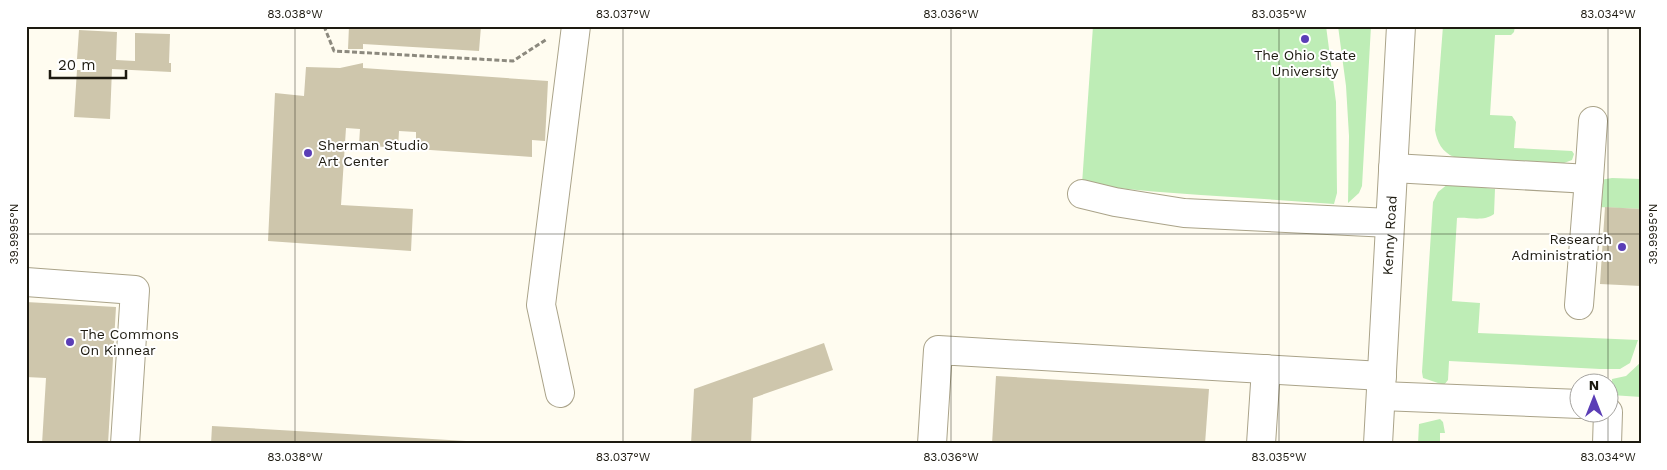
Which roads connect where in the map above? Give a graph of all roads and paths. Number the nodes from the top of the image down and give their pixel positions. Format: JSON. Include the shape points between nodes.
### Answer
{"nodes":[{"id":1,"x":324,"y":26,"type":"edge"},
{"id":2,"x":1401,"y":26,"type":"edge"},
{"id":3,"x":564,"y":30,"type":"edge"},
{"id":4,"x":1593,"y":121,"type":"dead end"},
{"id":5,"x":1393,"y":168,"type":"junction"},
{"id":6,"x":1588,"y":179,"type":"junction"},
{"id":7,"x":1082,"y":194,"type":"dead end"},
{"id":8,"x":1390,"y":224,"type":"junction"},
{"id":9,"x":26,"y":282,"type":"edge"},
{"id":10,"x":1579,"y":305,"type":"dead end"},
{"id":11,"x":1266,"y":369,"type":"junction"},
{"id":12,"x":1381,"y":386,"type":"junction"},
{"id":13,"x":560,"y":393,"type":"dead end"},
{"id":14,"x":1570,"y":403,"type":"edge"},
{"id":15,"x":1608,"y":422,"type":"edge"},
{"id":16,"x":126,"y":444,"type":"edge"},
{"id":17,"x":932,"y":444,"type":"edge"},
{"id":18,"x":1261,"y":444,"type":"edge"},
{"id":19,"x":1378,"y":444,"type":"edge"},
{"id":20,"x":1607,"y":444,"type":"edge"}],
"edges":[{"from":1,"to":3,"type":"path","via":[[334,51],[513,61]]},
{"from":2,"to":5,"type":"street","name":"Kenny Road"},
{"from":3,"to":13,"type":"street","via":[[541,305]]},
{"from":4,"to":6,"type":"street"},
{"from":5,"to":6,"type":"street"},
{"from":5,"to":8,"type":"street","name":"Kenny Road"},
{"from":6,"to":10,"type":"street"},
{"from":7,"to":8,"type":"street","via":[[1184,213]]},
{"from":8,"to":12,"type":"street","name":"Kenny Road"},
{"from":9,"to":16,"type":"street","via":[[135,290]]},
{"from":11,"to":12,"type":"street"},
{"from":11,"to":17,"type":"street","via":[[938,350]]},
{"from":11,"to":18,"type":"street"},
{"from":12,"to":14,"type":"street"},
{"from":12,"to":19,"type":"street","name":"Kenny Road"},
{"from":15,"to":20,"type":"street"}]}
